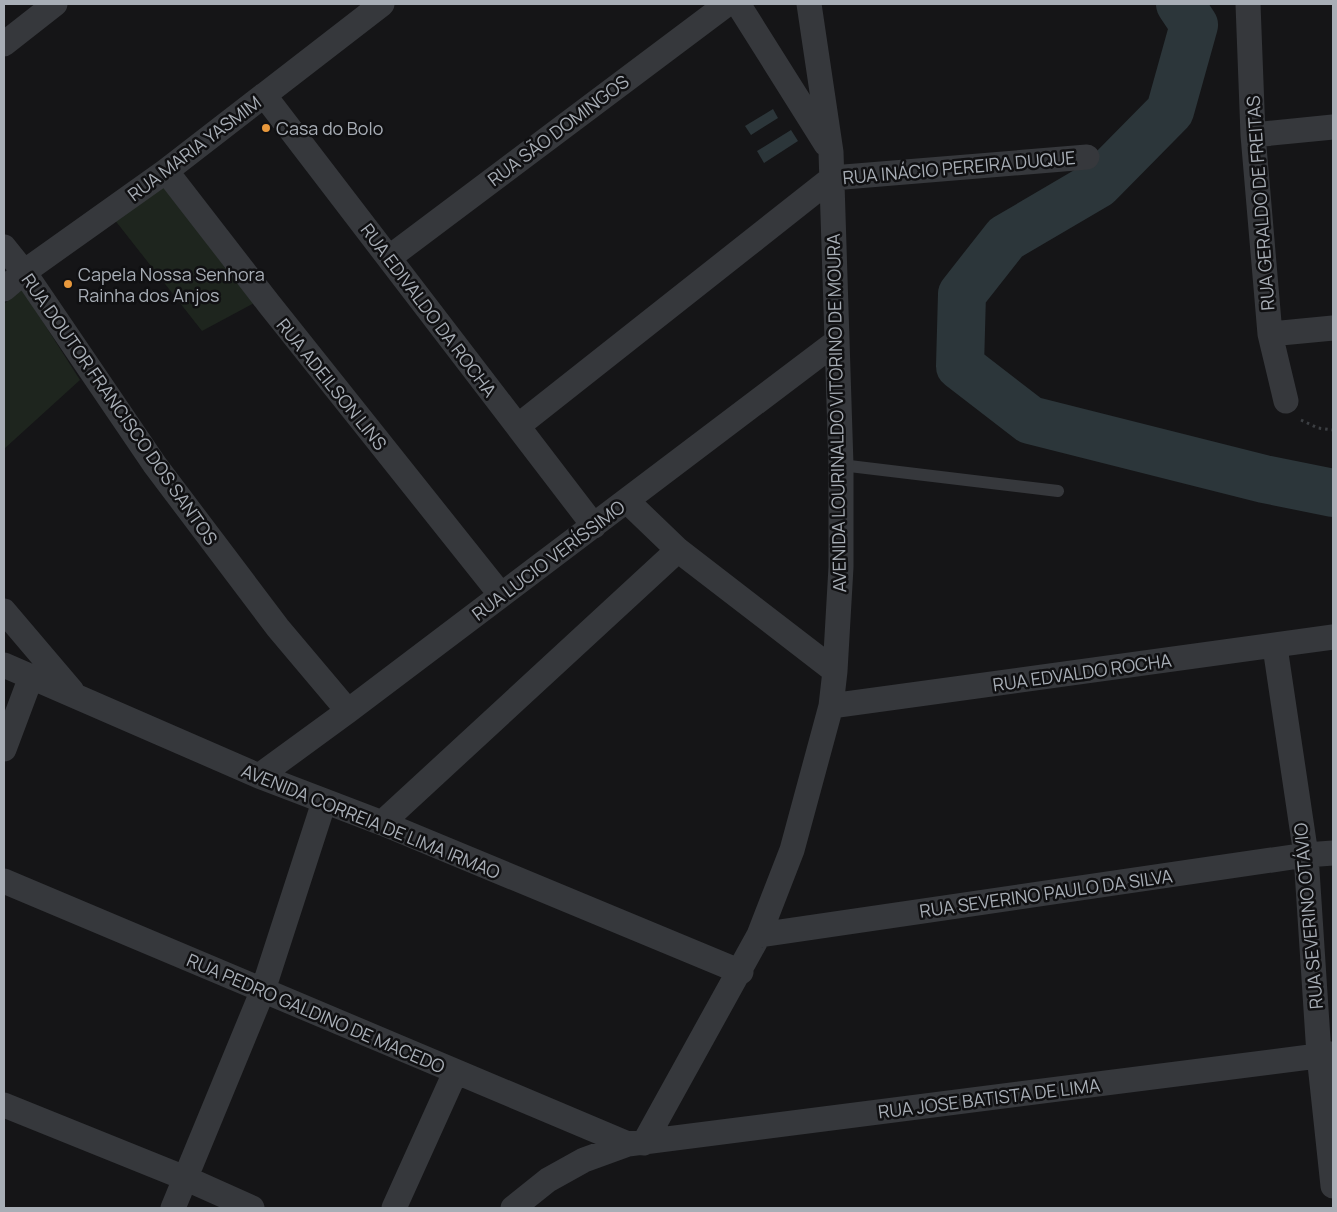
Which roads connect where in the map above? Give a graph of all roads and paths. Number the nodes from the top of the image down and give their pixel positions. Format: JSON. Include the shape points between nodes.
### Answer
{"nodes":[{"id":1,"x":55,"y":4,"type":"edge"},
{"id":2,"x":382,"y":4,"type":"edge"},
{"id":3,"x":726,"y":4,"type":"edge"},
{"id":4,"x":738,"y":4,"type":"edge"},
{"id":5,"x":809,"y":4,"type":"edge"},
{"id":6,"x":1248,"y":4,"type":"edge"},
{"id":7,"x":4,"y":44,"type":"edge"},
{"id":8,"x":264,"y":95,"type":"junction"},
{"id":9,"x":1333,"y":127,"type":"edge"},
{"id":10,"x":1253,"y":135,"type":"junction"},
{"id":11,"x":831,"y":152,"type":"junction"},
{"id":12,"x":1087,"y":157,"type":"dead end"},
{"id":13,"x":166,"y":171,"type":"junction"},
{"id":14,"x":832,"y":178,"type":"junction"},
{"id":15,"x":4,"y":247,"type":"edge"},
{"id":16,"x":390,"y":257,"type":"junction"},
{"id":17,"x":24,"y":272,"type":"junction"},
{"id":18,"x":4,"y":289,"type":"edge"},
{"id":19,"x":1333,"y":328,"type":"edge"},
{"id":20,"x":1270,"y":334,"type":"junction"},
{"id":21,"x":836,"y":342,"type":"junction"},
{"id":22,"x":1286,"y":401,"type":"joint"},
{"id":23,"x":518,"y":426,"type":"junction"},
{"id":24,"x":1333,"y":430,"type":"edge"},
{"id":25,"x":841,"y":465,"type":"junction"},
{"id":26,"x":1058,"y":491,"type":"dead end"},
{"id":27,"x":627,"y":501,"type":"junction"},
{"id":28,"x":594,"y":526,"type":"junction"},
{"id":29,"x":678,"y":550,"type":"junction"},
{"id":30,"x":501,"y":595,"type":"junction"},
{"id":31,"x":4,"y":611,"type":"edge"},
{"id":32,"x":1333,"y":637,"type":"edge"},
{"id":33,"x":1275,"y":646,"type":"junction"},
{"id":34,"x":4,"y":665,"type":"edge"},
{"id":35,"x":835,"y":671,"type":"junction"},
{"id":36,"x":31,"y":677,"type":"junction"},
{"id":37,"x":76,"y":695,"type":"junction"},
{"id":38,"x":831,"y":706,"type":"junction"},
{"id":39,"x":348,"y":711,"type":"junction"},
{"id":40,"x":4,"y":749,"type":"edge"},
{"id":41,"x":259,"y":776,"type":"junction"},
{"id":42,"x":324,"y":802,"type":"junction"},
{"id":43,"x":382,"y":823,"type":"junction"},
{"id":44,"x":1333,"y":853,"type":"edge"},
{"id":45,"x":1306,"y":855,"type":"junction"},
{"id":46,"x":4,"y":882,"type":"edge"},
{"id":47,"x":759,"y":935,"type":"junction"},
{"id":48,"x":741,"y":972,"type":"junction"},
{"id":49,"x":262,"y":990,"type":"junction"},
{"id":50,"x":1326,"y":1054,"type":"edge"},
{"id":51,"x":455,"y":1072,"type":"junction"},
{"id":52,"x":4,"y":1105,"type":"edge"},
{"id":53,"x":636,"y":1144,"type":"junction"},
{"id":54,"x":185,"y":1178,"type":"junction"},
{"id":55,"x":1333,"y":1186,"type":"edge"},
{"id":56,"x":173,"y":1208,"type":"edge"},
{"id":57,"x":252,"y":1208,"type":"edge"},
{"id":58,"x":394,"y":1208,"type":"edge"},
{"id":59,"x":513,"y":1208,"type":"edge"}],
"edges":[{"from":1,"to":7,"type":"street"},
{"from":2,"to":8,"type":"street","name":"RUA MARIA YASMIM"},
{"from":3,"to":16,"type":"street","name":"RUA SÃO DOMINGOS"},
{"from":4,"to":11,"type":"street"},
{"from":5,"to":11,"type":"street","name":"AVENIDA LOURINALDO VITORINO DE MOURA"},
{"from":6,"to":10,"type":"street","name":"RUA GERALDO DE FREITAS"},
{"from":8,"to":13,"type":"street","name":"RUA MARIA YASMIM"},
{"from":8,"to":16,"type":"street","name":"RUA EDIVALDO DA ROCHA"},
{"from":9,"to":10,"type":"street"},
{"from":10,"to":20,"type":"street","name":"RUA GERALDO DE FREITAS"},
{"from":11,"to":14,"type":"street","name":"AVENIDA LOURINALDO VITORINO DE MOURA"},
{"from":12,"to":14,"type":"street","name":"RUA INÁCIO PEREIRA DUQUE"},
{"from":13,"to":17,"type":"street","name":"RUA MARIA YASMIM"},
{"from":13,"to":30,"type":"street","name":"RUA ADEILSON LINS"},
{"from":14,"to":21,"type":"street","name":"AVENIDA LOURINALDO VITORINO DE MOURA"},
{"from":14,"to":23,"type":"street"},
{"from":15,"to":17,"type":"street","name":"RUA DOUTOR FRANCISCO DOS SANTOS"},
{"from":16,"to":23,"type":"street","name":"RUA EDIVALDO DA ROCHA"},
{"from":17,"to":18,"type":"street","name":"RUA MARIA YASMIM"},
{"from":17,"to":39,"type":"street","name":"RUA DOUTOR FRANCISCO DOS SANTOS","via":[[155,466],[278,628]]},
{"from":19,"to":20,"type":"street"},
{"from":20,"to":22,"type":"street","name":"RUA GERALDO DE FREITAS"},
{"from":21,"to":25,"type":"street","name":"AVENIDA LOURINALDO VITORINO DE MOURA"},
{"from":21,"to":27,"type":"street","name":"RUA LUCIO VERÍSSIMO"},
{"from":22,"to":24,"type":"path","via":[[1305,423]]},
{"from":23,"to":28,"type":"street","name":"RUA EDIVALDO DA ROCHA"},
{"from":25,"to":26,"type":"lane"},
{"from":25,"to":35,"type":"street","name":"AVENIDA LOURINALDO VITORINO DE MOURA","via":[[841,567]]},
{"from":27,"to":28,"type":"street","name":"RUA LUCIO VERÍSSIMO"},
{"from":27,"to":29,"type":"street"},
{"from":28,"to":30,"type":"street","name":"RUA LUCIO VERÍSSIMO"},
{"from":29,"to":35,"type":"street"},
{"from":29,"to":43,"type":"street"},
{"from":30,"to":39,"type":"street","name":"RUA LUCIO VERÍSSIMO"},
{"from":31,"to":37,"type":"street"},
{"from":32,"to":33,"type":"street","name":"RUA EDVALDO ROCHA"},
{"from":33,"to":38,"type":"street","name":"RUA EDVALDO ROCHA"},
{"from":33,"to":45,"type":"street","name":"RUA SEVERINO OTÁVIO"},
{"from":34,"to":36,"type":"street","name":"AVENIDA CORREIA DE LIMA IRMAO"},
{"from":35,"to":38,"type":"street","name":"AVENIDA LOURINALDO VITORINO DE MOURA"},
{"from":36,"to":37,"type":"street","name":"AVENIDA CORREIA DE LIMA IRMAO"},
{"from":36,"to":40,"type":"street"},
{"from":37,"to":41,"type":"street","name":"AVENIDA CORREIA DE LIMA IRMAO"},
{"from":38,"to":47,"type":"street","name":"AVENIDA LOURINALDO VITORINO DE MOURA","via":[[792,850]]},
{"from":39,"to":41,"type":"street","name":"RUA LUCIO VERÍSSIMO"},
{"from":41,"to":42,"type":"street","name":"AVENIDA CORREIA DE LIMA IRMAO"},
{"from":42,"to":43,"type":"street","name":"AVENIDA CORREIA DE LIMA IRMAO"},
{"from":42,"to":49,"type":"street"},
{"from":43,"to":48,"type":"street","name":"AVENIDA CORREIA DE LIMA IRMAO"},
{"from":44,"to":45,"type":"street","name":"RUA SEVERINO PAULO DA SILVA"},
{"from":45,"to":47,"type":"street","name":"RUA SEVERINO PAULO DA SILVA"},
{"from":45,"to":50,"type":"street","name":"RUA SEVERINO OTÁVIO"},
{"from":46,"to":49,"type":"street","name":"RUA PEDRO GALDINO DE MACEDO"},
{"from":47,"to":48,"type":"street","name":"AVENIDA LOURINALDO VITORINO DE MOURA"},
{"from":48,"to":53,"type":"street","name":"AVENIDA LOURINALDO VITORINO DE MOURA"},
{"from":49,"to":51,"type":"street","name":"RUA PEDRO GALDINO DE MACEDO"},
{"from":49,"to":54,"type":"street"},
{"from":50,"to":53,"type":"street","name":"RUA JOSE BATISTA DE LIMA"},
{"from":50,"to":55,"type":"street","name":"RUA SEVERINO OTÁVIO"},
{"from":51,"to":53,"type":"street","name":"RUA PEDRO GALDINO DE MACEDO"},
{"from":51,"to":58,"type":"street"},
{"from":52,"to":54,"type":"street"},
{"from":53,"to":59,"type":"street","name":"RUA JOSE BATISTA DE LIMA","via":[[584,1160],[548,1180]]},
{"from":54,"to":56,"type":"street"},
{"from":54,"to":57,"type":"street"}]}
